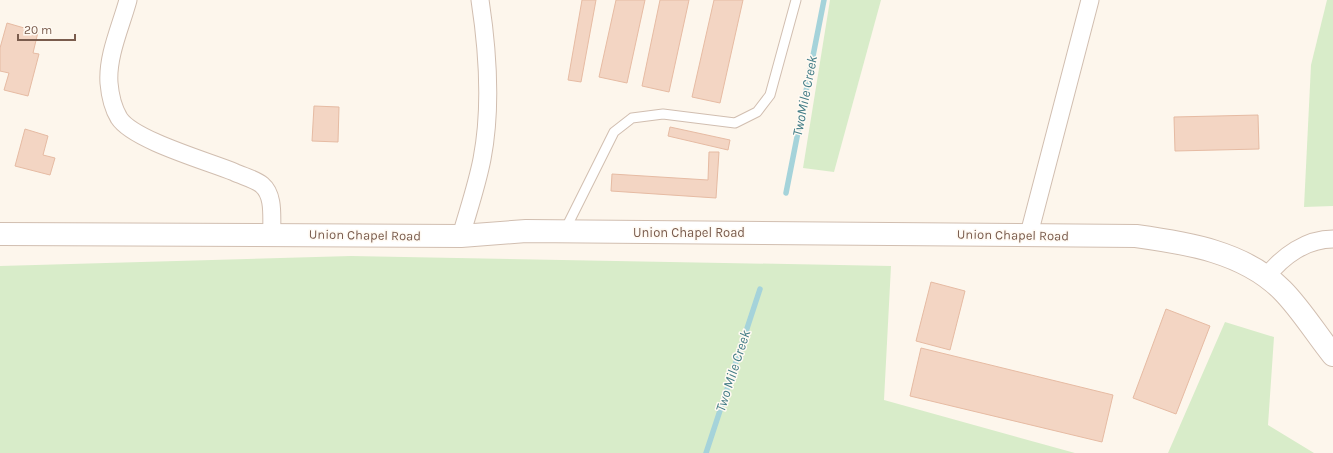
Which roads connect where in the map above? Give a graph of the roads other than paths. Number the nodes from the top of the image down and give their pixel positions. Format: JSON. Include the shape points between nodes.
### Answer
{"nodes":[{"id":1,"x":128,"y":0,"type":"edge"},
{"id":2,"x":480,"y":0,"type":"edge"},
{"id":3,"x":796,"y":0,"type":"edge"},
{"id":4,"x":1090,"y":0,"type":"edge"},
{"id":5,"x":564,"y":232,"type":"junction"},
{"id":6,"x":0,"y":234,"type":"edge"},
{"id":7,"x":272,"y":234,"type":"junction"},
{"id":8,"x":1029,"y":234,"type":"junction"},
{"id":9,"x":461,"y":236,"type":"junction"},
{"id":10,"x":1333,"y":239,"type":"edge"},
{"id":11,"x":1267,"y":276,"type":"junction"},
{"id":12,"x":1333,"y":355,"type":"edge"}],
"edges":[{"from":1,"to":7,"type":"street","via":[[111,62],[109,82],[113,104],[120,119],[133,131],[154,142],[262,185],[271,201]]},
{"from":2,"to":9,"type":"street","via":[[486,41],[486,135],[477,182]]},
{"from":3,"to":5,"type":"lane","via":[[770,95],[757,112],[735,123],[663,114],[632,118],[614,132]]},
{"from":4,"to":8,"type":"street"},
{"from":5,"to":8,"type":"street","name":"Union Chapel Road"},
{"from":5,"to":9,"type":"street","name":"Union Chapel Road","via":[[526,231]]},
{"from":6,"to":7,"type":"street","name":"Union Chapel Road"},
{"from":7,"to":9,"type":"street","name":"Union Chapel Road"},
{"from":8,"to":11,"type":"street","name":"Union Chapel Road","via":[[1136,236],[1180,242],[1227,255]]},
{"from":10,"to":11,"type":"street","via":[[1322,239],[1300,247],[1279,262]]},
{"from":11,"to":12,"type":"street","name":"Union Chapel Road","via":[[1283,291]]}]}
